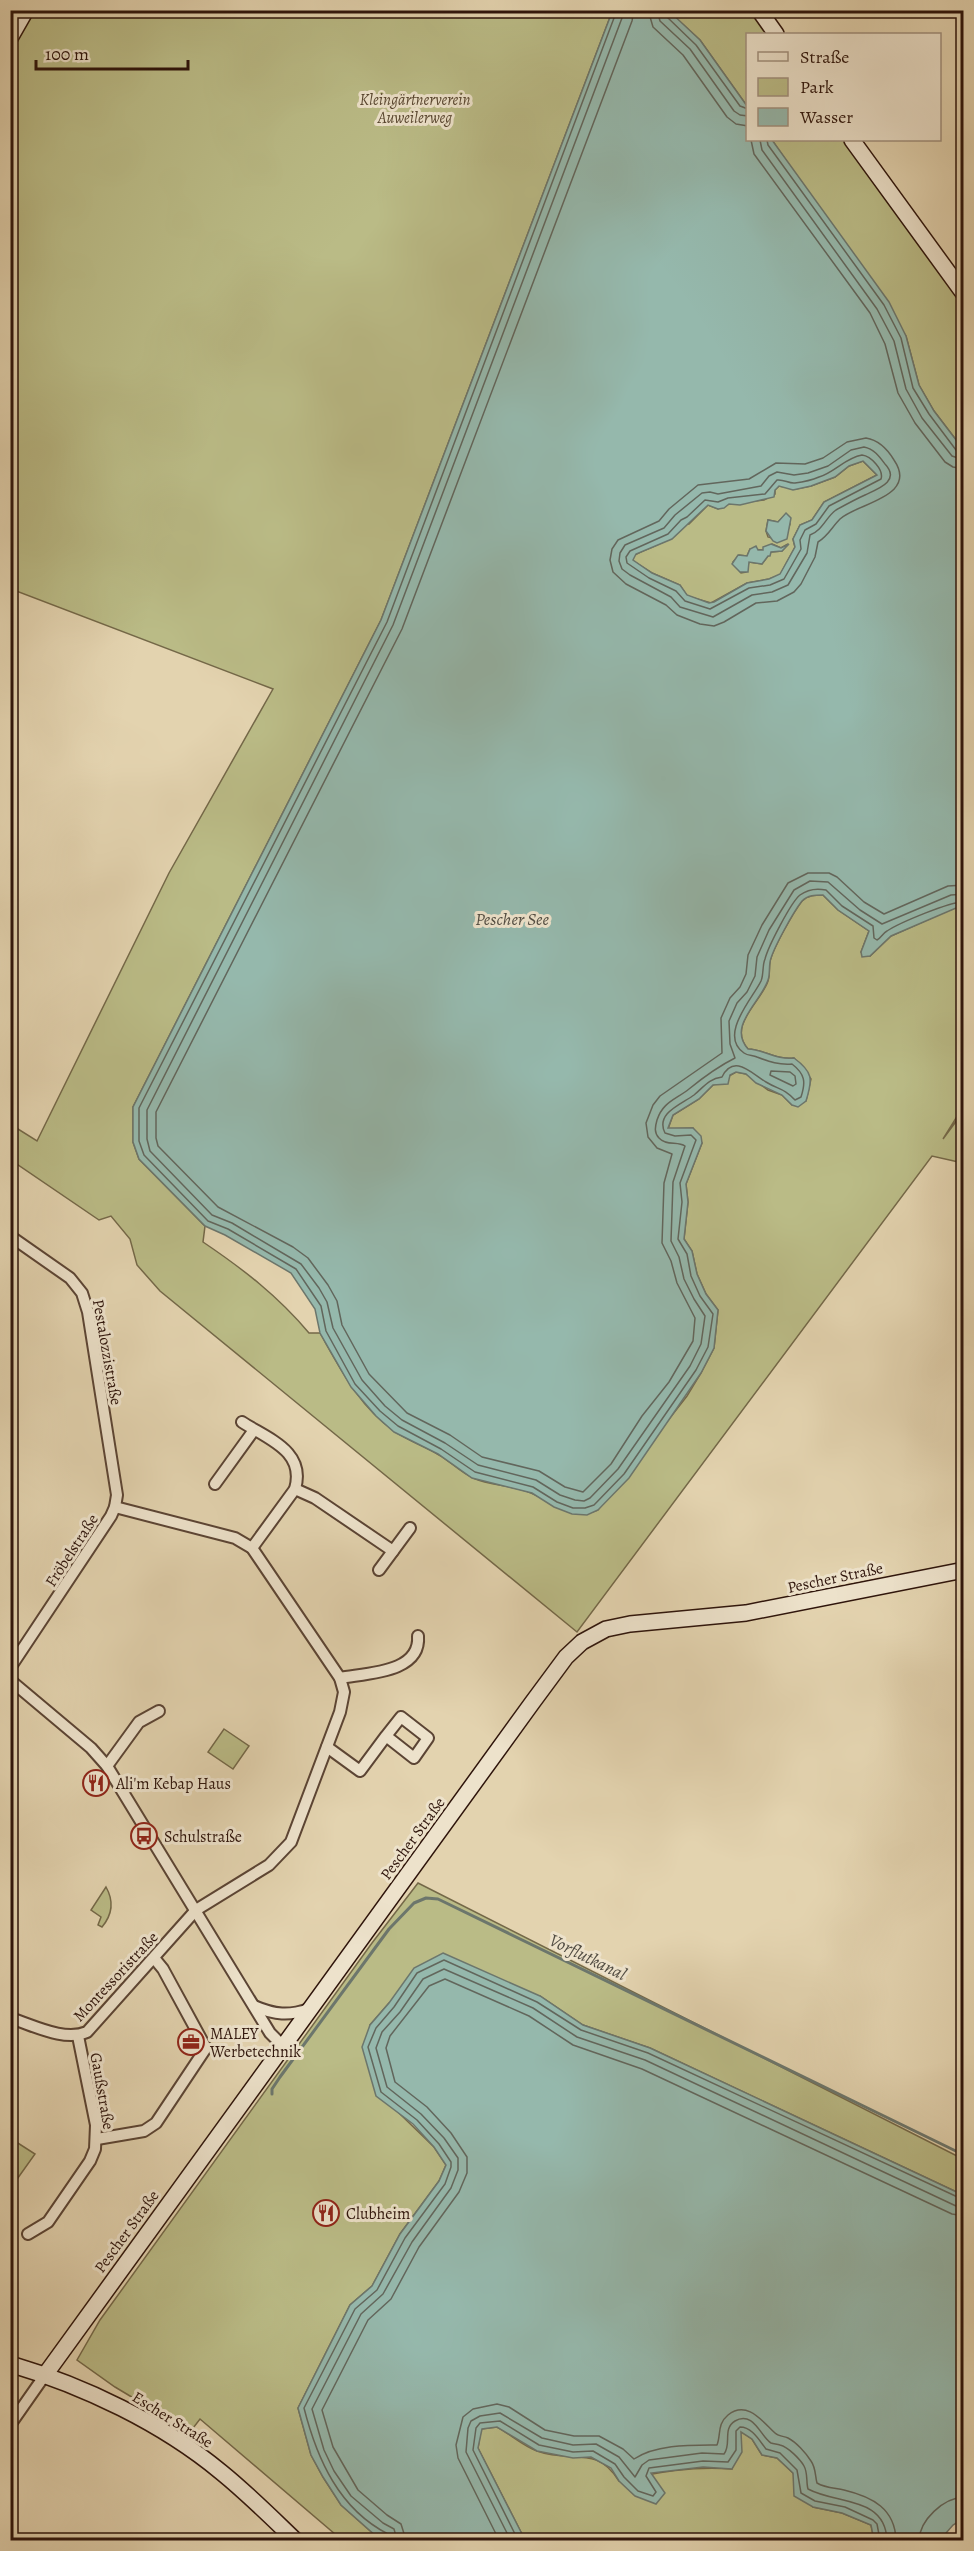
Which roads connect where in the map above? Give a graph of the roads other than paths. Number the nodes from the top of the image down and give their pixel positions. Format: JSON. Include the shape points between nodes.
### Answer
{"nodes":[{"id":1,"x":26,"y":10,"type":"edge"},
{"id":2,"x":759,"y":10,"type":"edge"},
{"id":3,"x":775,"y":33,"type":"edge"},
{"id":4,"x":10,"y":38,"type":"edge"},
{"id":5,"x":853,"y":141,"type":"edge"},
{"id":6,"x":963,"y":294,"type":"edge"},
{"id":7,"x":10,"y":1236,"type":"edge"},
{"id":8,"x":242,"y":1422,"type":"dead end"},
{"id":9,"x":254,"y":1430,"type":"junction"},
{"id":10,"x":215,"y":1484,"type":"dead end"},
{"id":11,"x":295,"y":1489,"type":"junction"},
{"id":12,"x":116,"y":1507,"type":"junction"},
{"id":13,"x":411,"y":1528,"type":"dead end"},
{"id":14,"x":252,"y":1548,"type":"junction"},
{"id":15,"x":393,"y":1551,"type":"junction"},
{"id":16,"x":379,"y":1570,"type":"dead end"},
{"id":17,"x":963,"y":1570,"type":"edge"},
{"id":18,"x":418,"y":1636,"type":"dead end"},
{"id":19,"x":10,"y":1668,"type":"edge"},
{"id":20,"x":340,"y":1678,"type":"junction"},
{"id":21,"x":10,"y":1680,"type":"edge"},
{"id":22,"x":159,"y":1711,"type":"dead end"},
{"id":23,"x":386,"y":1736,"type":"dead end"},
{"id":24,"x":327,"y":1747,"type":"junction"},
{"id":25,"x":107,"y":1766,"type":"junction"},
{"id":26,"x":196,"y":1910,"type":"junction"},
{"id":27,"x":154,"y":1958,"type":"junction"},
{"id":28,"x":254,"y":2006,"type":"junction"},
{"id":29,"x":309,"y":2009,"type":"junction"},
{"id":30,"x":10,"y":2018,"type":"edge"},
{"id":31,"x":78,"y":2036,"type":"junction"},
{"id":32,"x":283,"y":2046,"type":"junction"},
{"id":33,"x":97,"y":2139,"type":"junction"},
{"id":34,"x":28,"y":2234,"type":"dead end"},
{"id":35,"x":10,"y":2364,"type":"edge"},
{"id":36,"x":45,"y":2375,"type":"junction"},
{"id":37,"x":10,"y":2425,"type":"edge"},
{"id":38,"x":295,"y":2541,"type":"edge"}],
"edges":[{"from":1,"to":4,"type":"street"},
{"from":2,"to":3,"type":"street"},
{"from":5,"to":6,"type":"street"},
{"from":7,"to":12,"type":"street","name":"Pestalozzistraße","via":[[70,1278],[82,1293]]},
{"from":8,"to":9,"type":"street"},
{"from":9,"to":10,"type":"street"},
{"from":9,"to":11,"type":"street","via":[[294,1459],[298,1479]]},
{"from":11,"to":14,"type":"street"},
{"from":11,"to":15,"type":"street","via":[[315,1498]]},
{"from":12,"to":14,"type":"street","name":"Fröbelstraße","via":[[235,1538]]},
{"from":12,"to":19,"type":"street","name":"Fröbelstraße"},
{"from":13,"to":15,"type":"street"},
{"from":14,"to":20,"type":"street"},
{"from":15,"to":16,"type":"street"},
{"from":17,"to":29,"type":"street","name":"Pescher Straße","via":[[746,1613],[630,1624],[591,1635],[566,1657]]},
{"from":18,"to":20,"type":"street","via":[[413,1656],[404,1664]]},
{"from":20,"to":24,"type":"street","via":[[344,1692]]},
{"from":21,"to":25,"type":"street"},
{"from":22,"to":25,"type":"street","via":[[139,1722]]},
{"from":23,"to":24,"type":"street","via":[[360,1771]]},
{"from":24,"to":26,"type":"street","via":[[299,1824],[284,1852]]},
{"from":25,"to":26,"type":"street"},
{"from":26,"to":27,"type":"street","name":"Montessoristraße"},
{"from":26,"to":28,"type":"street"},
{"from":27,"to":31,"type":"street","name":"Montessoristraße","via":[[87,2032]]},
{"from":27,"to":33,"type":"street","via":[[206,2048],[156,2123],[144,2131]]},
{"from":28,"to":29,"type":"street","via":[[270,2013],[291,2015]]},
{"from":28,"to":32,"type":"street"},
{"from":29,"to":32,"type":"street","name":"Pescher Straße"},
{"from":30,"to":31,"type":"street","name":"Montessoristraße"},
{"from":31,"to":33,"type":"street","name":"Gaußstraße"},
{"from":32,"to":36,"type":"street","name":"Pescher Straße"},
{"from":33,"to":34,"type":"street","name":"Gaußstraße","via":[[90,2161],[48,2222]]},
{"from":35,"to":36,"type":"street","name":"Escher Straße"},
{"from":36,"to":37,"type":"street"},
{"from":36,"to":38,"type":"street","name":"Escher Straße","via":[[119,2407],[189,2448],[228,2477]]}]}
